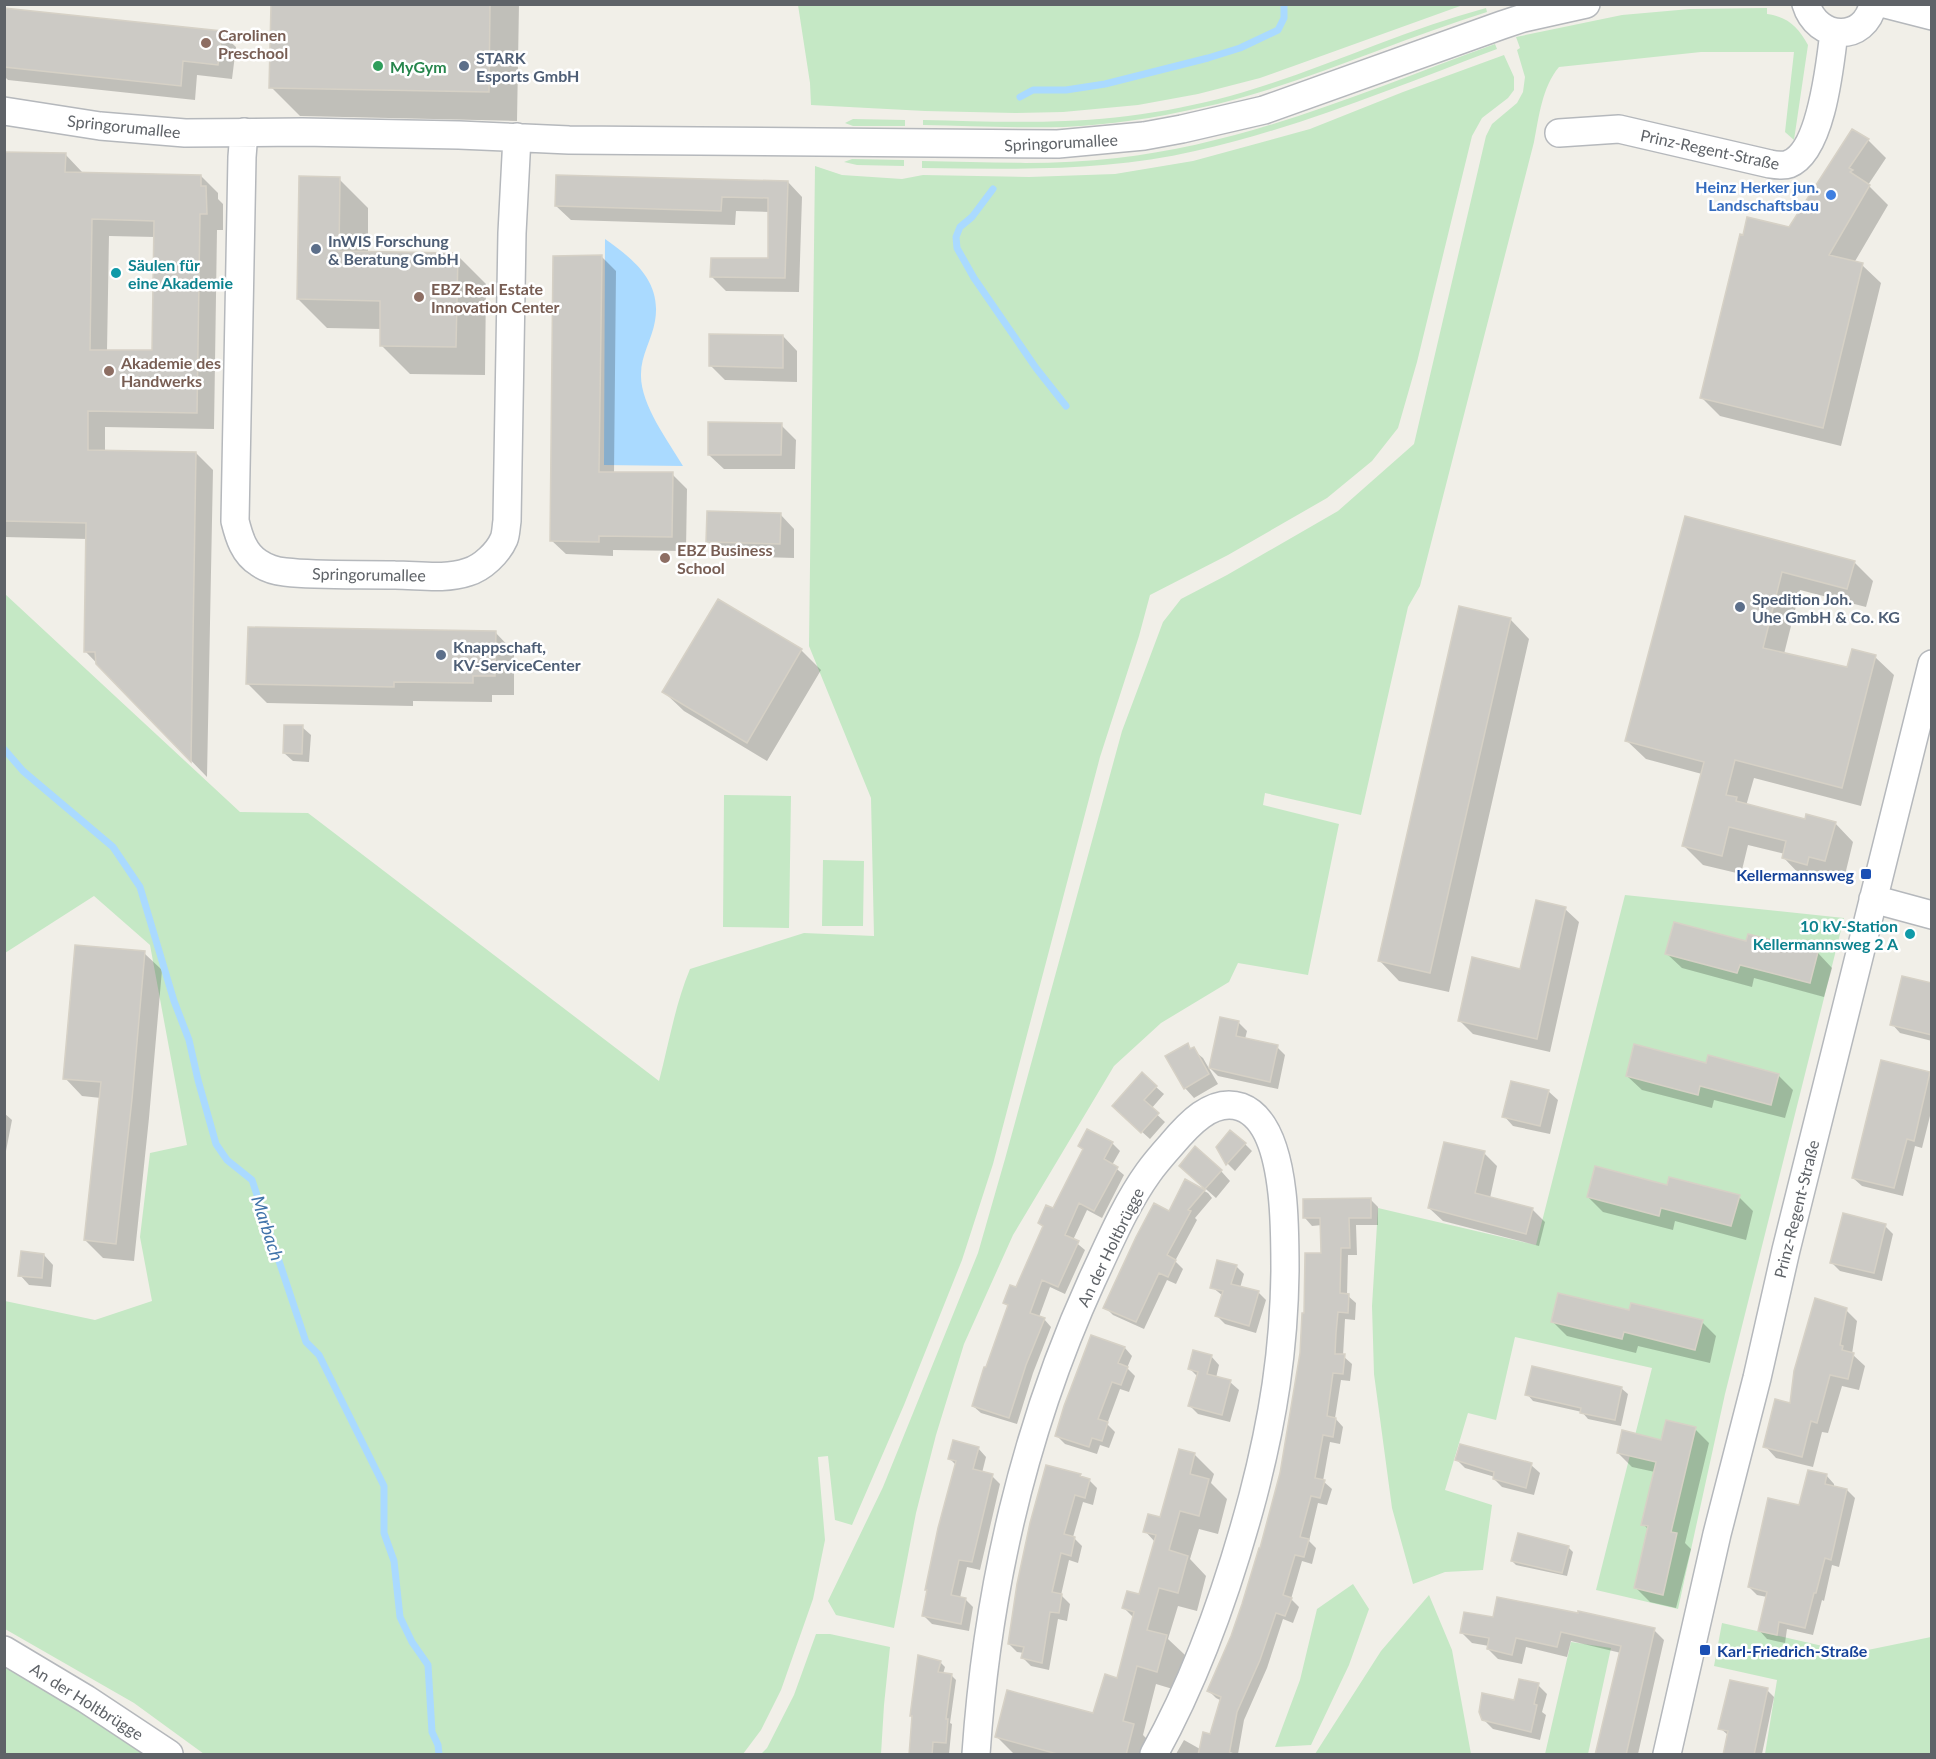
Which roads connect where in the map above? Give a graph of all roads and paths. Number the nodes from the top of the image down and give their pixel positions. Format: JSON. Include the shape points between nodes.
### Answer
{"nodes":[{"id":1,"x":1586,"y":4,"type":"edge"},
{"id":2,"x":1806,"y":4,"type":"edge"},
{"id":3,"x":1873,"y":4,"type":"edge"},
{"id":4,"x":1885,"y":4,"type":"edge"},
{"id":5,"x":1932,"y":16,"type":"edge"},
{"id":6,"x":1834,"y":32,"type":"junction"},
{"id":7,"x":4,"y":111,"type":"edge"},
{"id":8,"x":244,"y":132,"type":"junction"},
{"id":9,"x":1559,"y":133,"type":"dead end"},
{"id":10,"x":516,"y":137,"type":"junction"},
{"id":11,"x":1932,"y":664,"type":"edge"},
{"id":12,"x":1873,"y":899,"type":"junction"},
{"id":13,"x":1932,"y":915,"type":"edge"},
{"id":14,"x":4,"y":1650,"type":"edge"},
{"id":15,"x":169,"y":1755,"type":"edge"},
{"id":16,"x":976,"y":1755,"type":"edge"},
{"id":17,"x":1154,"y":1755,"type":"edge"},
{"id":18,"x":1667,"y":1755,"type":"edge"}],
"edges":[{"from":1,"to":10,"type":"street","name":"Springorumallee","via":[[1523,18],[1263,110],[1103,142],[984,145]]},
{"from":2,"to":6,"type":"street","via":[[1819,26]]},
{"from":3,"to":6,"type":"street","via":[[1857,29]]},
{"from":4,"to":5,"type":"street"},
{"from":6,"to":9,"type":"street","name":"Prinz-Regent-Straße","via":[[1824,97],[1810,143],[1799,158],[1787,165],[1619,129]]},
{"from":7,"to":8,"type":"street","name":"Springorumallee","via":[[100,126],[185,133]]},
{"from":8,"to":10,"type":"street","name":"Springorumallee"},
{"from":8,"to":10,"type":"street","name":"Springorumallee","via":[[235,521],[239,538],[259,563],[283,572],[448,576],[469,572],[484,563],[504,538],[507,521]]},
{"from":11,"to":12,"type":"street","name":"Prinz-Regent-Straße"},
{"from":12,"to":13,"type":"street"},
{"from":12,"to":18,"type":"street","name":"Prinz-Regent-Straße","via":[[1717,1534]]},
{"from":14,"to":15,"type":"street","name":"An der Holtbrügge"},
{"from":16,"to":17,"type":"street","name":"An der Holtbrügge","via":[[985,1659],[1008,1530],[1023,1470],[1075,1319],[1126,1210],[1148,1173],[1191,1123],[1210,1109],[1239,1106],[1262,1123],[1280,1178],[1286,1229],[1277,1386],[1261,1464],[1229,1580],[1195,1671]]}]}
